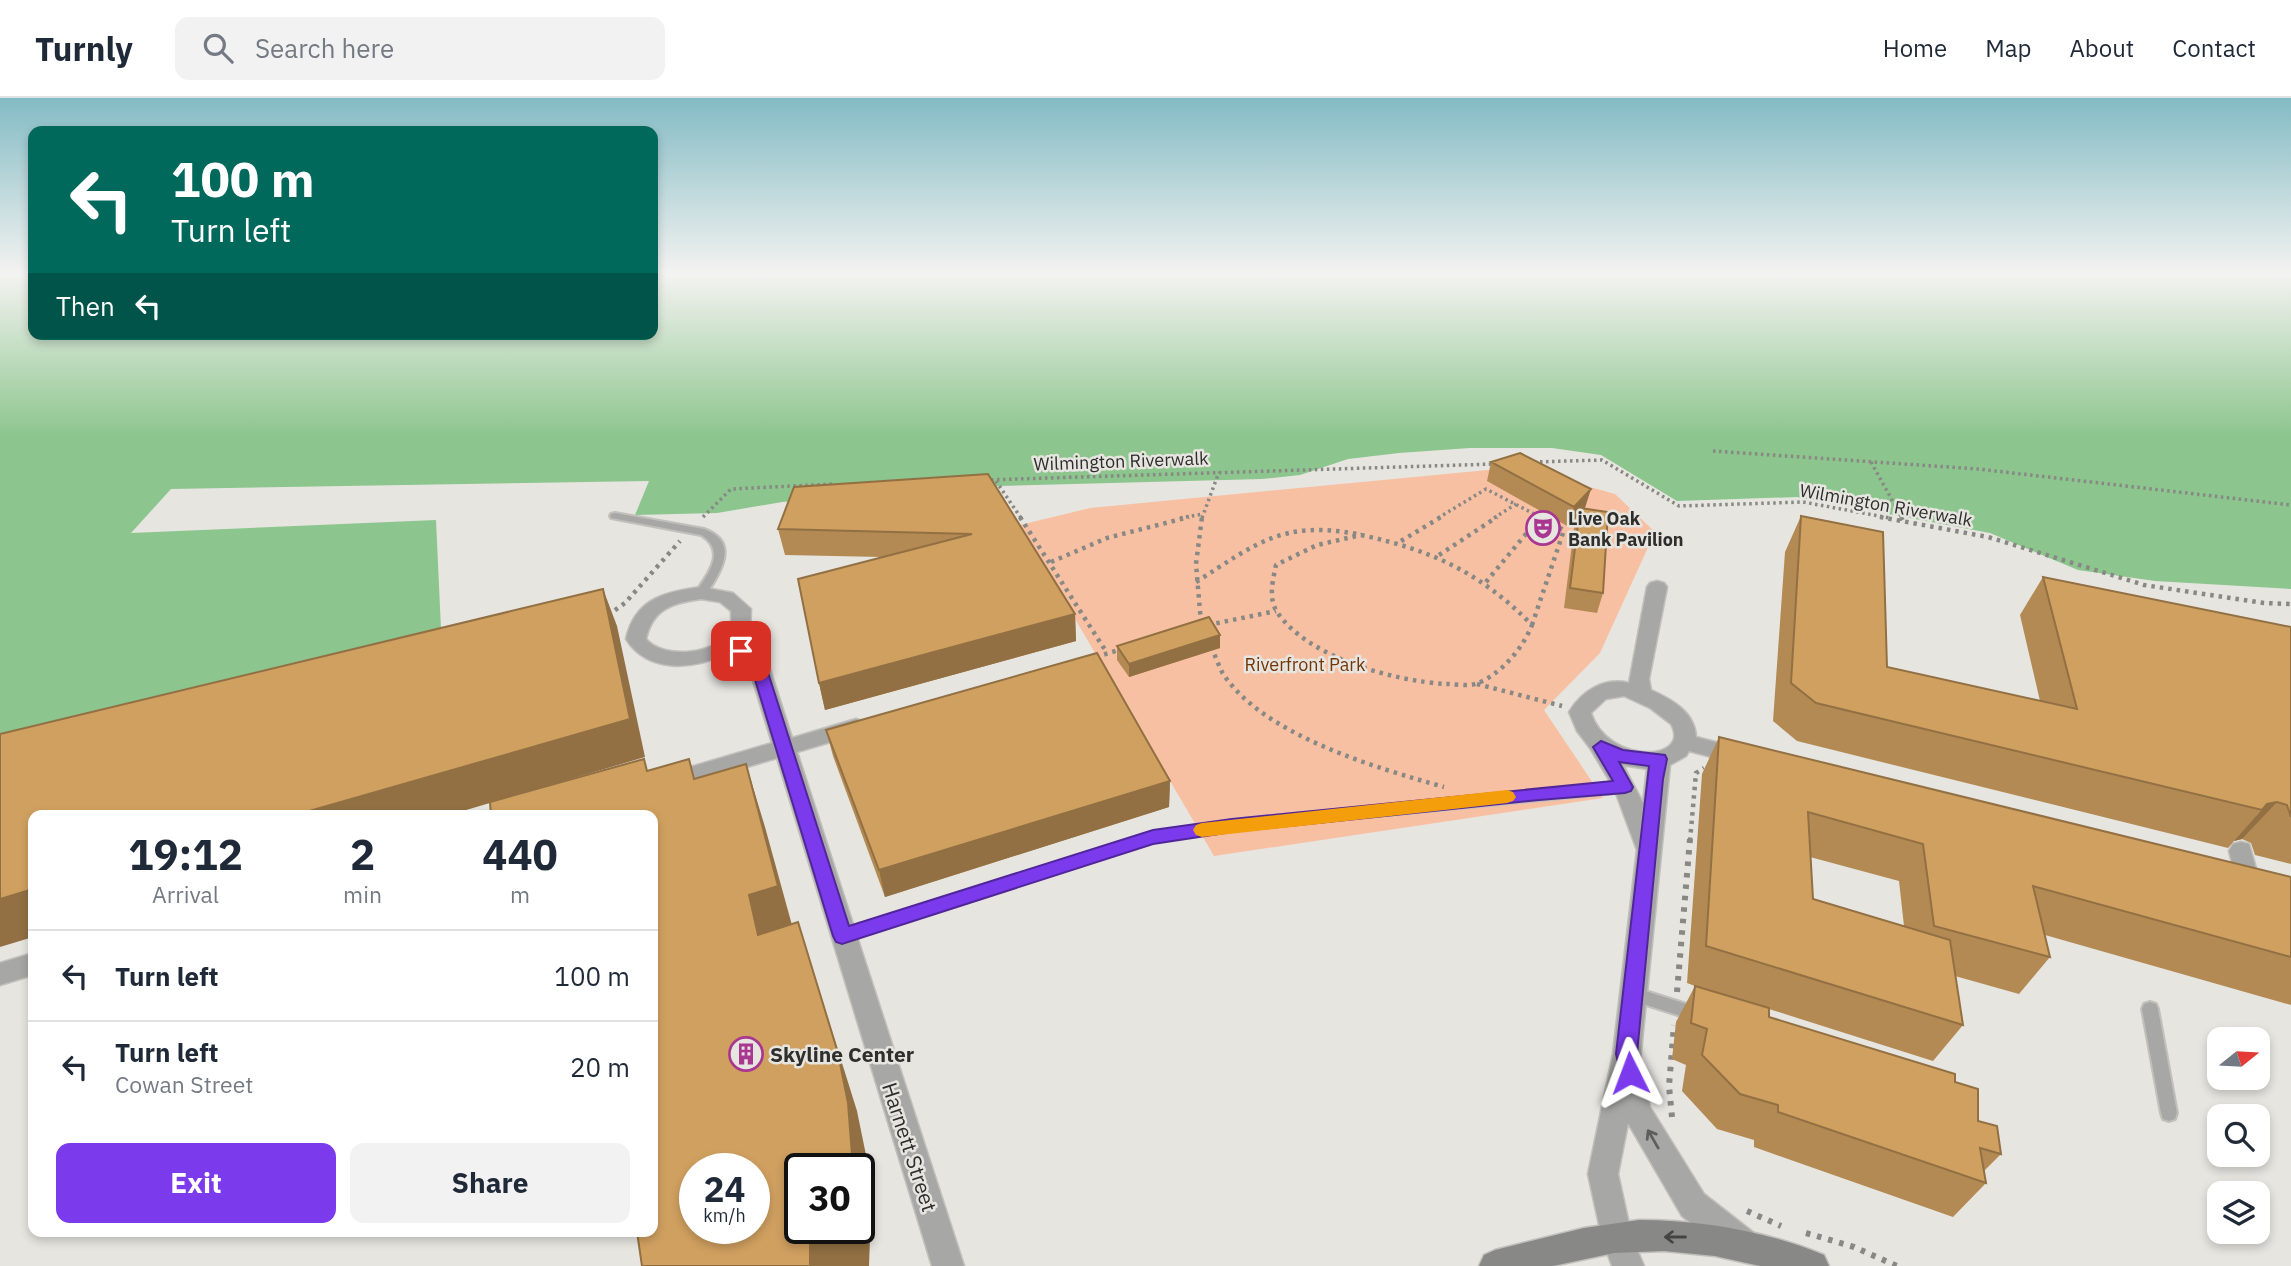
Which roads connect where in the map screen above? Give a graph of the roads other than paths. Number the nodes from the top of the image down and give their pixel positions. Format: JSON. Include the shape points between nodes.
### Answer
{"nodes":[{"id":1,"x":615,"y":516,"type":"dead end"},
{"id":2,"x":1657,"y":587,"type":"dead end"},
{"id":3,"x":701,"y":593,"type":"junction"},
{"id":4,"x":726,"y":645,"type":"junction"},
{"id":5,"x":1641,"y":693,"type":"junction"},
{"id":6,"x":874,"y":722,"type":"edge"},
{"id":7,"x":1683,"y":741,"type":"junction"},
{"id":8,"x":1601,"y":747,"type":"junction"},
{"id":9,"x":785,"y":748,"type":"junction"},
{"id":10,"x":1659,"y":759,"type":"junction"},
{"id":11,"x":1759,"y":761,"type":"edge"},
{"id":12,"x":1625,"y":787,"type":"junction"},
{"id":13,"x":642,"y":789,"type":"edge"},
{"id":14,"x":1647,"y":846,"type":"junction"},
{"id":15,"x":2241,"y":851,"type":"dead end"},
{"id":16,"x":2223,"y":880,"type":"edge"},
{"id":17,"x":842,"y":936,"type":"junction"},
{"id":18,"x":28,"y":966,"type":"edge"},
{"id":19,"x":0,"y":974,"type":"edge"},
{"id":20,"x":1633,"y":994,"type":"junction"},
{"id":21,"x":2150,"y":1009,"type":"dead end"},
{"id":22,"x":1714,"y":1020,"type":"edge"},
{"id":23,"x":1627,"y":1054,"type":"junction"},
{"id":24,"x":2169,"y":1113,"type":"dead end"},
{"id":25,"x":1744,"y":1245,"type":"junction"},
{"id":26,"x":1622,"y":1252,"type":"edge"},
{"id":27,"x":948,"y":1266,"type":"edge"},
{"id":28,"x":1495,"y":1266,"type":"edge"},
{"id":29,"x":1814,"y":1266,"type":"edge"}],
"edges":[{"from":1,"to":3,"type":"lane","via":[[715,537],[719,558]]},
{"from":2,"to":5,"type":"street","via":[[1639,680]]},
{"from":3,"to":4,"type":"street","via":[[726,597],[741,609],[741,626]]},
{"from":3,"to":4,"type":"street","via":[[652,609],[636,631],[637,642],[644,652],[673,660],[692,659]]},
{"from":4,"to":9,"type":"street","name":"Harnett Street","via":[[755,657]]},
{"from":5,"to":7,"type":"street","via":[[1672,710],[1681,722]]},
{"from":5,"to":8,"type":"street","via":[[1608,690],[1594,694],[1580,712],[1588,736]]},
{"from":6,"to":9,"type":"street"},
{"from":7,"to":10,"type":"street","via":[[1678,750]]},
{"from":7,"to":11,"type":"street"},
{"from":8,"to":10,"type":"street","via":[[1629,758]]},
{"from":8,"to":12,"type":"street"},
{"from":9,"to":13,"type":"street"},
{"from":9,"to":17,"type":"street","name":"Harnett Street"},
{"from":10,"to":14,"type":"street"},
{"from":12,"to":14,"type":"street"},
{"from":12,"to":17,"type":"lane","via":[[1232,825],[1153,837]]},
{"from":14,"to":20,"type":"street"},
{"from":15,"to":16,"type":"street","via":[[2260,889]]},
{"from":17,"to":27,"type":"street","name":"Harnett Street"},
{"from":18,"to":19,"type":"street"},
{"from":20,"to":22,"type":"lane"},
{"from":20,"to":23,"type":"street"},
{"from":21,"to":24,"type":"lane"},
{"from":25,"to":23,"type":"street","one_way":true,"via":[[1693,1205],[1636,1111]]},
{"from":23,"to":26,"type":"street","via":[[1603,1174]]},
{"from":25,"to":26,"type":"main road","one_way":true,"via":[[1686,1237]]},
{"from":25,"to":29,"type":"main road"},
{"from":26,"to":28,"type":"main road"}]}
